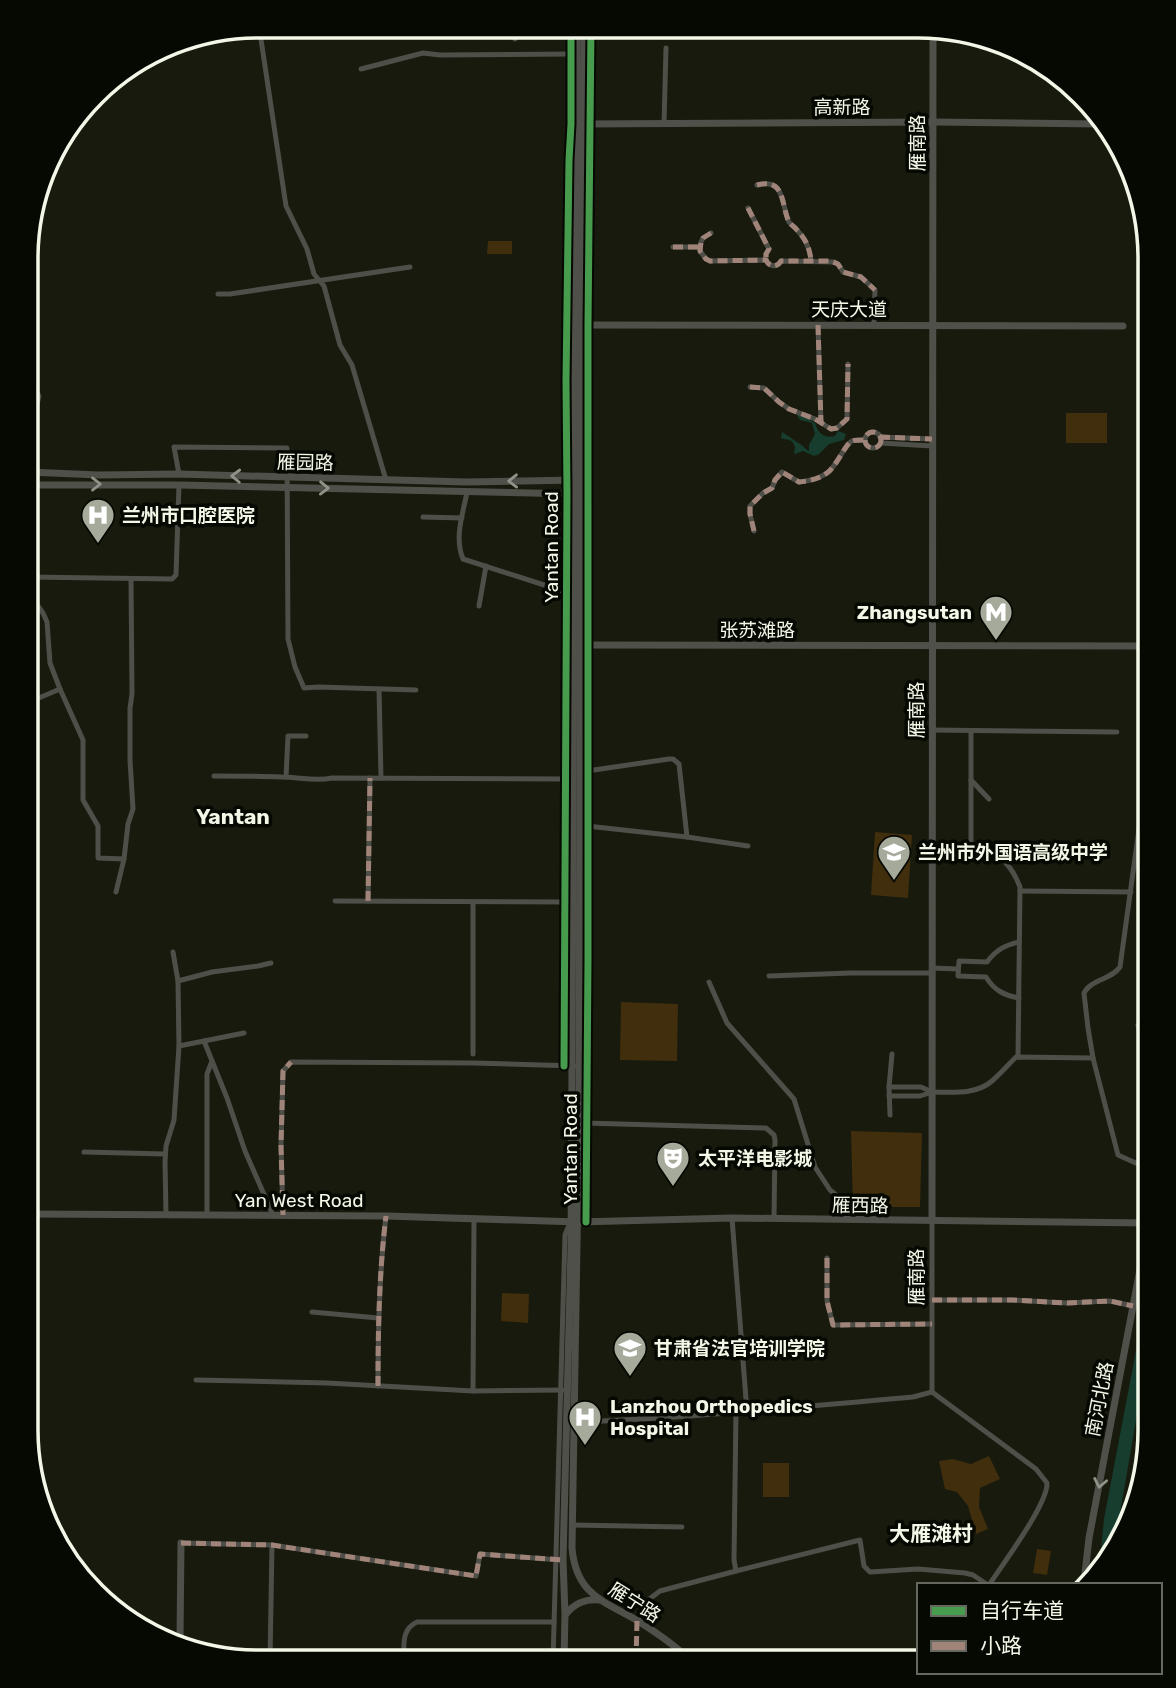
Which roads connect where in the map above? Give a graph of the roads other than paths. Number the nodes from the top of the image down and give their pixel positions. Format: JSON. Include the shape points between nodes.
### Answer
{"nodes":[{"id":1,"x":260,"y":39,"type":"edge"},
{"id":2,"x":572,"y":39,"type":"edge"},
{"id":3,"x":576,"y":39,"type":"edge"},
{"id":4,"x":584,"y":39,"type":"edge"},
{"id":5,"x":590,"y":39,"type":"edge"},
{"id":6,"x":933,"y":40,"type":"edge"},
{"id":7,"x":666,"y":48,"type":"dead end"},
{"id":8,"x":573,"y":59,"type":"junction"},
{"id":9,"x":361,"y":69,"type":"dead end"},
{"id":10,"x":933,"y":122,"type":"junction"},
{"id":11,"x":584,"y":124,"type":"junction"},
{"id":12,"x":664,"y":124,"type":"junction"},
{"id":13,"x":1091,"y":124,"type":"edge"},
{"id":14,"x":757,"y":185,"type":"dead end"},
{"id":15,"x":748,"y":208,"type":"dead end"},
{"id":16,"x":711,"y":233,"type":"dead end"},
{"id":17,"x":673,"y":247,"type":"dead end"},
{"id":18,"x":699,"y":247,"type":"junction"},
{"id":19,"x":766,"y":260,"type":"junction"},
{"id":20,"x":811,"y":261,"type":"junction"},
{"id":21,"x":410,"y":267,"type":"dead end"},
{"id":22,"x":319,"y":280,"type":"junction"},
{"id":23,"x":218,"y":294,"type":"dead end"},
{"id":24,"x":581,"y":325,"type":"junction"},
{"id":25,"x":818,"y":325,"type":"junction"},
{"id":26,"x":874,"y":325,"type":"junction"},
{"id":27,"x":933,"y":325,"type":"junction"},
{"id":28,"x":1124,"y":326,"type":"dead end"},
{"id":29,"x":848,"y":364,"type":"dead end"},
{"id":30,"x":750,"y":387,"type":"dead end"},
{"id":31,"x":821,"y":424,"type":"junction"},
{"id":32,"x":864,"y":440,"type":"junction"},
{"id":33,"x":880,"y":440,"type":"junction"},
{"id":34,"x":932,"y":442,"type":"junction"},
{"id":35,"x":39,"y":472,"type":"edge"},
{"id":36,"x":179,"y":474,"type":"junction"},
{"id":37,"x":287,"y":478,"type":"junction"},
{"id":38,"x":386,"y":480,"type":"junction"},
{"id":39,"x":574,"y":480,"type":"junction"},
{"id":40,"x":39,"y":485,"type":"edge"},
{"id":41,"x":179,"y":485,"type":"junction"},
{"id":42,"x":288,"y":488,"type":"junction"},
{"id":43,"x":467,"y":492,"type":"junction"},
{"id":44,"x":578,"y":494,"type":"junction"},
{"id":45,"x":423,"y":517,"type":"dead end"},
{"id":46,"x":462,"y":518,"type":"junction"},
{"id":47,"x":754,"y":531,"type":"dead end"},
{"id":48,"x":486,"y":566,"type":"junction"},
{"id":49,"x":39,"y":577,"type":"edge"},
{"id":50,"x":131,"y":579,"type":"junction"},
{"id":51,"x":566,"y":592,"type":"junction"},
{"id":52,"x":480,"y":606,"type":"dead end"},
{"id":53,"x":39,"y":607,"type":"edge"},
{"id":54,"x":577,"y":645,"type":"junction"},
{"id":55,"x":932,"y":646,"type":"junction"},
{"id":56,"x":1138,"y":646,"type":"edge"},
{"id":57,"x":60,"y":689,"type":"junction"},
{"id":58,"x":379,"y":689,"type":"junction"},
{"id":59,"x":416,"y":690,"type":"dead end"},
{"id":60,"x":39,"y":697,"type":"edge"},
{"id":61,"x":932,"y":730,"type":"junction"},
{"id":62,"x":971,"y":731,"type":"junction"},
{"id":63,"x":1117,"y":732,"type":"dead end"},
{"id":64,"x":306,"y":736,"type":"dead end"},
{"id":65,"x":587,"y":771,"type":"junction"},
{"id":66,"x":214,"y":776,"type":"dead end"},
{"id":67,"x":286,"y":777,"type":"junction"},
{"id":68,"x":370,"y":778,"type":"junction"},
{"id":69,"x":381,"y":778,"type":"junction"},
{"id":70,"x":565,"y":779,"type":"junction"},
{"id":71,"x":577,"y":780,"type":"junction"},
{"id":72,"x":971,"y":780,"type":"junction"},
{"id":73,"x":989,"y":799,"type":"dead end"},
{"id":74,"x":587,"y":826,"type":"junction"},
{"id":75,"x":687,"y":837,"type":"junction"},
{"id":76,"x":1138,"y":844,"type":"edge"},
{"id":77,"x":748,"y":846,"type":"dead end"},
{"id":78,"x":971,"y":846,"type":"junction"},
{"id":79,"x":932,"y":847,"type":"junction"},
{"id":80,"x":124,"y":859,"type":"junction"},
{"id":81,"x":569,"y":886,"type":"junction"},
{"id":82,"x":1020,"y":891,"type":"junction"},
{"id":83,"x":116,"y":892,"type":"dead end"},
{"id":84,"x":1131,"y":892,"type":"junction"},
{"id":85,"x":335,"y":901,"type":"dead end"},
{"id":86,"x":368,"y":901,"type":"junction"},
{"id":87,"x":473,"y":902,"type":"junction"},
{"id":88,"x":564,"y":902,"type":"junction"},
{"id":89,"x":1019,"y":942,"type":"junction"},
{"id":90,"x":173,"y":952,"type":"dead end"},
{"id":91,"x":271,"y":963,"type":"dead end"},
{"id":92,"x":958,"y":969,"type":"junction"},
{"id":93,"x":932,"y":970,"type":"junction"},
{"id":94,"x":769,"y":976,"type":"dead end"},
{"id":95,"x":178,"y":981,"type":"junction"},
{"id":96,"x":709,"y":982,"type":"dead end"},
{"id":97,"x":1019,"y":998,"type":"junction"},
{"id":98,"x":244,"y":1033,"type":"dead end"},
{"id":99,"x":204,"y":1041,"type":"junction"},
{"id":100,"x":179,"y":1046,"type":"junction"},
{"id":101,"x":473,"y":1054,"type":"dead end"},
{"id":102,"x":892,"y":1054,"type":"dead end"},
{"id":103,"x":1018,"y":1057,"type":"junction"},
{"id":104,"x":1093,"y":1058,"type":"junction"},
{"id":105,"x":212,"y":1061,"type":"junction"},
{"id":106,"x":572,"y":1066,"type":"junction"},
{"id":107,"x":889,"y":1087,"type":"junction"},
{"id":108,"x":932,"y":1092,"type":"junction"},
{"id":109,"x":889,"y":1096,"type":"junction"},
{"id":110,"x":890,"y":1115,"type":"dead end"},
{"id":111,"x":582,"y":1122,"type":"junction"},
{"id":112,"x":84,"y":1152,"type":"dead end"},
{"id":113,"x":165,"y":1154,"type":"junction"},
{"id":114,"x":1137,"y":1164,"type":"edge"},
{"id":115,"x":39,"y":1214,"type":"edge"},
{"id":116,"x":166,"y":1214,"type":"junction"},
{"id":117,"x":207,"y":1215,"type":"junction"},
{"id":118,"x":272,"y":1215,"type":"junction"},
{"id":119,"x":283,"y":1215,"type":"junction"},
{"id":120,"x":386,"y":1216,"type":"junction"},
{"id":121,"x":732,"y":1218,"type":"junction"},
{"id":122,"x":474,"y":1219,"type":"junction"},
{"id":123,"x":774,"y":1219,"type":"junction"},
{"id":124,"x":854,"y":1220,"type":"junction"},
{"id":125,"x":932,"y":1221,"type":"junction"},
{"id":126,"x":578,"y":1222,"type":"junction"},
{"id":127,"x":1137,"y":1223,"type":"edge"},
{"id":128,"x":827,"y":1258,"type":"dead end"},
{"id":129,"x":1137,"y":1285,"type":"edge"},
{"id":130,"x":932,"y":1300,"type":"junction"},
{"id":131,"x":1133,"y":1306,"type":"junction"},
{"id":132,"x":312,"y":1312,"type":"dead end"},
{"id":133,"x":378,"y":1318,"type":"junction"},
{"id":134,"x":932,"y":1324,"type":"junction"},
{"id":135,"x":196,"y":1380,"type":"dead end"},
{"id":136,"x":378,"y":1386,"type":"junction"},
{"id":137,"x":568,"y":1390,"type":"junction"},
{"id":138,"x":473,"y":1391,"type":"junction"},
{"id":139,"x":932,"y":1392,"type":"junction"},
{"id":140,"x":736,"y":1412,"type":"junction"},
{"id":141,"x":747,"y":1412,"type":"junction"},
{"id":142,"x":573,"y":1422,"type":"junction"},
{"id":143,"x":573,"y":1525,"type":"junction"},
{"id":144,"x":682,"y":1527,"type":"dead end"},
{"id":145,"x":181,"y":1543,"type":"joint"},
{"id":146,"x":272,"y":1545,"type":"junction"},
{"id":147,"x":560,"y":1560,"type":"junction"},
{"id":148,"x":573,"y":1560,"type":"joint"},
{"id":149,"x":736,"y":1571,"type":"junction"},
{"id":150,"x":1085,"y":1572,"type":"edge"},
{"id":151,"x":985,"y":1583,"type":"edge"},
{"id":152,"x":989,"y":1583,"type":"edge"},
{"id":153,"x":599,"y":1600,"type":"junction"},
{"id":154,"x":565,"y":1615,"type":"junction"},
{"id":155,"x":637,"y":1620,"type":"junction"},
{"id":156,"x":554,"y":1622,"type":"junction"},
{"id":157,"x":180,"y":1635,"type":"edge"},
{"id":158,"x":270,"y":1650,"type":"edge"},
{"id":159,"x":404,"y":1650,"type":"edge"},
{"id":160,"x":553,"y":1650,"type":"edge"},
{"id":161,"x":565,"y":1650,"type":"edge"},
{"id":162,"x":679,"y":1650,"type":"edge"}],
"edges":[{"from":1,"to":22,"type":"street","via":[[286,206]]},
{"from":2,"to":8,"type":"street","name":"Yantan Road"},
{"from":3,"to":8,"type":"main road","name":"Yantan Road"},
{"from":4,"to":11,"type":"main road"},
{"from":5,"to":11,"type":"street","name":"Yantan Road"},
{"from":6,"to":10,"type":"main road","name":"雁南路"},
{"from":7,"to":12,"type":"street"},
{"from":8,"to":9,"type":"street","via":[[423,53]]},
{"from":8,"to":11,"type":"main road","name":"Yantan Road"},
{"from":8,"to":39,"type":"street","name":"Yantan Road","via":[[566,357]]},
{"from":10,"to":12,"type":"main road","name":"高新路"},
{"from":10,"to":13,"type":"main road","name":"高新路"},
{"from":10,"to":27,"type":"main road","name":"雁南路"},
{"from":11,"to":12,"type":"main road","name":"高新路"},
{"from":11,"to":24,"type":"main road","name":"Yantan Road"},
{"from":11,"to":24,"type":"street","name":"Yantan Road"},
{"from":14,"to":20,"type":"street","via":[[768,184],[781,193],[790,224],[804,238]]},
{"from":15,"to":19,"type":"street","via":[[769,249]]},
{"from":16,"to":18,"type":"street"},
{"from":17,"to":18,"type":"street"},
{"from":18,"to":19,"type":"street","via":[[710,261]]},
{"from":19,"to":20,"type":"street","via":[[773,266],[781,261]]},
{"from":20,"to":26,"type":"street","via":[[834,262],[875,290]]},
{"from":21,"to":22,"type":"street"},
{"from":22,"to":23,"type":"street"},
{"from":22,"to":38,"type":"street","via":[[340,345],[352,365]]},
{"from":24,"to":25,"type":"main road","name":"天庆大道"},
{"from":24,"to":39,"type":"main road","name":"Yantan Road"},
{"from":24,"to":44,"type":"street","name":"Yantan Road"},
{"from":25,"to":26,"type":"main road","name":"天庆大道"},
{"from":25,"to":31,"type":"street"},
{"from":26,"to":27,"type":"main road","name":"天庆大道"},
{"from":27,"to":28,"type":"main road","name":"天庆大道"},
{"from":27,"to":34,"type":"main road","name":"雁南路"},
{"from":29,"to":31,"type":"street","via":[[847,419],[831,429]]},
{"from":30,"to":31,"type":"street","via":[[764,388],[789,409]]},
{"from":32,"to":33,"type":"street","via":[[869,432],[876,432]]},
{"from":32,"to":33,"type":"street","via":[[873,449]]},
{"from":32,"to":47,"type":"street","via":[[850,443],[837,464],[817,478],[799,482],[782,472],[772,488],[750,506]]},
{"from":33,"to":34,"type":"street"},
{"from":34,"to":55,"type":"main road","name":"雁南路"},
{"from":35,"to":36,"type":"main road","name":"雁园路"},
{"from":37,"to":36,"type":"main road","name":"雁园路","one_way":true},
{"from":36,"to":37,"type":"street","via":[[174,447],[287,448]]},
{"from":36,"to":41,"type":"main road"},
{"from":37,"to":38,"type":"main road","name":"雁园路"},
{"from":37,"to":42,"type":"street"},
{"from":39,"to":38,"type":"main road","name":"雁园路","one_way":true},
{"from":39,"to":44,"type":"main road","name":"Yantan Road"},
{"from":39,"to":44,"type":"street","name":"Yantan Road"},
{"from":40,"to":41,"type":"main road","name":"雁园路","one_way":true},
{"from":41,"to":42,"type":"main road","name":"雁园路"},
{"from":41,"to":50,"type":"street","via":[[176,575],[172,579]]},
{"from":42,"to":43,"type":"main road","name":"雁园路","one_way":true},
{"from":42,"to":58,"type":"street","via":[[288,639],[304,688]]},
{"from":43,"to":44,"type":"main road","name":"雁园路"},
{"from":43,"to":46,"type":"street"},
{"from":44,"to":51,"type":"street","name":"Yantan Road"},
{"from":44,"to":54,"type":"main road","name":"Yantan Road"},
{"from":44,"to":54,"type":"street","name":"Yantan Road"},
{"from":45,"to":46,"type":"street"},
{"from":46,"to":48,"type":"street","via":[[463,559]]},
{"from":48,"to":51,"type":"street"},
{"from":48,"to":52,"type":"street"},
{"from":49,"to":50,"type":"street"},
{"from":50,"to":80,"type":"street","via":[[133,809]]},
{"from":51,"to":54,"type":"street","name":"Yantan Road"},
{"from":53,"to":57,"type":"street","via":[[47,622],[50,663]]},
{"from":54,"to":55,"type":"main road","name":"张苏滩路"},
{"from":54,"to":65,"type":"street","name":"Yantan Road"},
{"from":54,"to":70,"type":"street","name":"Yantan Road"},
{"from":54,"to":71,"type":"main road","name":"Yantan Road"},
{"from":55,"to":56,"type":"main road","name":"张苏滩路"},
{"from":55,"to":61,"type":"main road","name":"雁南路"},
{"from":57,"to":60,"type":"street"},
{"from":57,"to":80,"type":"street","via":[[83,740],[83,800],[98,826],[98,858]]},
{"from":58,"to":59,"type":"street"},
{"from":58,"to":69,"type":"street"},
{"from":61,"to":62,"type":"street"},
{"from":61,"to":79,"type":"main road","name":"雁南路"},
{"from":62,"to":63,"type":"street"},
{"from":62,"to":72,"type":"street"},
{"from":64,"to":67,"type":"street","via":[[288,736]]},
{"from":65,"to":74,"type":"street","name":"Yantan Road"},
{"from":65,"to":75,"type":"street","via":[[676,761]]},
{"from":66,"to":67,"type":"street"},
{"from":67,"to":68,"type":"street"},
{"from":68,"to":69,"type":"street"},
{"from":68,"to":86,"type":"street"},
{"from":69,"to":70,"type":"street"},
{"from":70,"to":71,"type":"street"},
{"from":70,"to":81,"type":"street","name":"Yantan Road"},
{"from":71,"to":81,"type":"main road","name":"Yantan Road"},
{"from":71,"to":106,"type":"main road","name":"Yantan Road"},
{"from":72,"to":73,"type":"street"},
{"from":72,"to":78,"type":"street"},
{"from":74,"to":75,"type":"street"},
{"from":74,"to":111,"type":"street","name":"Yantan Road"},
{"from":75,"to":77,"type":"street"},
{"from":76,"to":84,"type":"street"},
{"from":78,"to":79,"type":"street"},
{"from":78,"to":82,"type":"street","via":[[990,850],[1002,860],[1015,873]]},
{"from":79,"to":93,"type":"main road","name":"雁南路"},
{"from":80,"to":83,"type":"street"},
{"from":81,"to":88,"type":"street","name":"Yantan Road"},
{"from":81,"to":106,"type":"main road","name":"Yantan Road"},
{"from":82,"to":84,"type":"street"},
{"from":82,"to":89,"type":"street"},
{"from":84,"to":104,"type":"street","via":[[1120,967],[1084,993]]},
{"from":85,"to":86,"type":"street"},
{"from":86,"to":87,"type":"street"},
{"from":87,"to":88,"type":"street"},
{"from":87,"to":101,"type":"street"},
{"from":88,"to":106,"type":"street","name":"Yantan Road"},
{"from":89,"to":92,"type":"street","via":[[1006,945],[987,962],[959,961]]},
{"from":89,"to":97,"type":"street"},
{"from":90,"to":95,"type":"street"},
{"from":91,"to":95,"type":"street"},
{"from":92,"to":93,"type":"street"},
{"from":92,"to":97,"type":"street","via":[[958,976],[986,977],[999,992]]},
{"from":93,"to":94,"type":"street"},
{"from":93,"to":108,"type":"main road","name":"雁南路"},
{"from":95,"to":100,"type":"street"},
{"from":96,"to":124,"type":"street","via":[[727,1023],[794,1100],[815,1167],[848,1205]]},
{"from":97,"to":103,"type":"street"},
{"from":98,"to":99,"type":"street"},
{"from":99,"to":100,"type":"street"},
{"from":99,"to":105,"type":"street"},
{"from":100,"to":113,"type":"street","via":[[174,1120]]},
{"from":102,"to":107,"type":"street"},
{"from":103,"to":104,"type":"street"},
{"from":103,"to":108,"type":"street","via":[[981,1088]]},
{"from":104,"to":114,"type":"street","via":[[1118,1155]]},
{"from":105,"to":117,"type":"street","via":[[207,1074]]},
{"from":105,"to":118,"type":"street"},
{"from":106,"to":111,"type":"main road","name":"Yantan Road"},
{"from":106,"to":119,"type":"street","via":[[291,1062],[282,1071]]},
{"from":106,"to":126,"type":"main road","name":"Yantan Road"},
{"from":107,"to":108,"type":"street","via":[[921,1087]]},
{"from":107,"to":109,"type":"street"},
{"from":108,"to":109,"type":"street"},
{"from":108,"to":125,"type":"main road","name":"雁南路"},
{"from":109,"to":110,"type":"street"},
{"from":111,"to":123,"type":"street","via":[[766,1128],[775,1140]]},
{"from":111,"to":126,"type":"main road","name":"Yantan Road"},
{"from":112,"to":113,"type":"street"},
{"from":113,"to":116,"type":"street"},
{"from":115,"to":116,"type":"main road","name":"Yan West Road"},
{"from":116,"to":117,"type":"main road","name":"Yan West Road"},
{"from":117,"to":118,"type":"main road","name":"Yan West Road"},
{"from":118,"to":119,"type":"main road","name":"Yan West Road"},
{"from":119,"to":120,"type":"main road","name":"Yan West Road"},
{"from":120,"to":122,"type":"main road","name":"Yan West Road"},
{"from":120,"to":133,"type":"street"},
{"from":121,"to":123,"type":"main road","name":"雁西路"},
{"from":121,"to":126,"type":"main road","name":"雁西路"},
{"from":121,"to":141,"type":"street"},
{"from":122,"to":126,"type":"main road","name":"Yan West Road"},
{"from":122,"to":138,"type":"street"},
{"from":123,"to":124,"type":"main road","name":"雁西路"},
{"from":124,"to":125,"type":"main road","name":"雁西路"},
{"from":125,"to":127,"type":"main road","name":"雁西路"},
{"from":125,"to":130,"type":"street","name":"雁南路"},
{"from":126,"to":137,"type":"main road","name":"Yantan Road"},
{"from":128,"to":134,"type":"street","via":[[827,1301],[833,1325]]},
{"from":129,"to":131,"type":"main road","name":"南河北路"},
{"from":130,"to":131,"type":"street","via":[[1110,1301]]},
{"from":130,"to":134,"type":"street","name":"雁南路"},
{"from":131,"to":150,"type":"main road","name":"南河北路","one_way":true},
{"from":132,"to":133,"type":"street"},
{"from":133,"to":136,"type":"street"},
{"from":134,"to":139,"type":"street","name":"雁南路"},
{"from":135,"to":136,"type":"street"},
{"from":136,"to":138,"type":"street"},
{"from":137,"to":138,"type":"street"},
{"from":137,"to":142,"type":"main road","name":"Yantan Road"},
{"from":137,"to":147,"type":"main road","name":"Yantan Road"},
{"from":139,"to":141,"type":"street","via":[[913,1398]]},
{"from":139,"to":152,"type":"street","via":[[1036,1469],[1046,1483],[1030,1522]]},
{"from":140,"to":141,"type":"street"},
{"from":140,"to":142,"type":"street"},
{"from":140,"to":149,"type":"street"},
{"from":142,"to":143,"type":"main road","name":"Yantan Road"},
{"from":143,"to":144,"type":"street"},
{"from":143,"to":148,"type":"main road","name":"Yantan Road"},
{"from":145,"to":146,"type":"street"},
{"from":145,"to":157,"type":"main road"},
{"from":146,"to":147,"type":"street","via":[[476,1576],[480,1554]]},
{"from":146,"to":158,"type":"street"},
{"from":147,"to":154,"type":"main road","name":"Yantan Road"},
{"from":147,"to":156,"type":"street"},
{"from":148,"to":153,"type":"main road","name":"雁宁路","via":[[584,1585]]},
{"from":149,"to":151,"type":"street","via":[[860,1540],[863,1566],[870,1572],[918,1569],[965,1573]]},
{"from":149,"to":155,"type":"street","via":[[660,1591],[648,1600]]},
{"from":153,"to":154,"type":"main road","via":[[580,1602]]},
{"from":153,"to":155,"type":"main road","name":"雁宁路"},
{"from":154,"to":161,"type":"main road","name":"Yantan Road"},
{"from":155,"to":162,"type":"main road","name":"雁宁路"},
{"from":156,"to":159,"type":"street","via":[[417,1622],[405,1634]]},
{"from":156,"to":160,"type":"street"}]}
